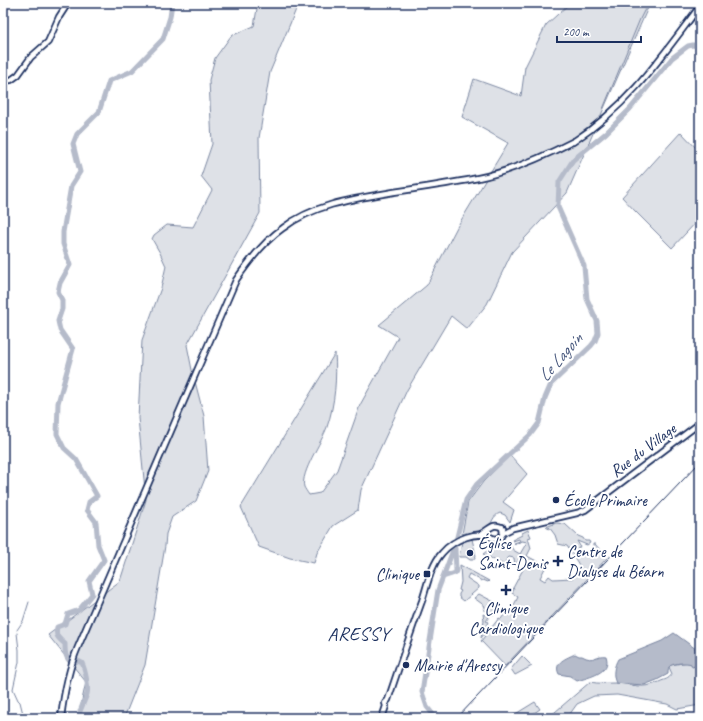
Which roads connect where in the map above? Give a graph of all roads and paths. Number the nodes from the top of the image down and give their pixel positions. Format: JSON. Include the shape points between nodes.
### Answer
{"nodes":[{"id":1,"x":68,"y":3,"type":"edge"},
{"id":2,"x":700,"y":6,"type":"edge"},
{"id":3,"x":3,"y":81,"type":"edge"},
{"id":4,"x":700,"y":423,"type":"edge"},
{"id":5,"x":502,"y":527,"type":"junction"},
{"id":6,"x":513,"y":528,"type":"junction"},
{"id":7,"x":490,"y":529,"type":"junction"},
{"id":8,"x":503,"y":533,"type":"junction"},
{"id":9,"x":480,"y":534,"type":"junction"},
{"id":10,"x":490,"y":536,"type":"junction"},
{"id":11,"x":61,"y":718,"type":"edge"},
{"id":12,"x":382,"y":718,"type":"edge"}],
"edges":[{"from":1,"to":3,"type":"main road","via":[[48,42],[31,57],[18,75],[11,80]]},
{"from":2,"to":11,"type":"main road","via":[[649,74],[624,102],[574,141],[510,170],[335,204],[297,219],[268,241],[245,267],[130,526],[73,659],[66,682]]},
{"from":4,"to":6,"type":"main road","name":"Rue du Village","via":[[585,510]]},
{"from":5,"to":6,"type":"main road","name":"Rue du Village"},
{"from":5,"to":7,"type":"main road","via":[[493,525]]},
{"from":5,"to":8,"type":"main road"},
{"from":6,"to":8,"type":"main road","name":"Rue du Village"},
{"from":7,"to":9,"type":"main road"},
{"from":7,"to":10,"type":"main road"},
{"from":8,"to":10,"type":"main road","via":[[497,539]]},
{"from":9,"to":10,"type":"main road"},
{"from":9,"to":12,"type":"main road","via":[[453,543],[442,552],[433,568],[388,700],[391,704],[386,706]]}]}
